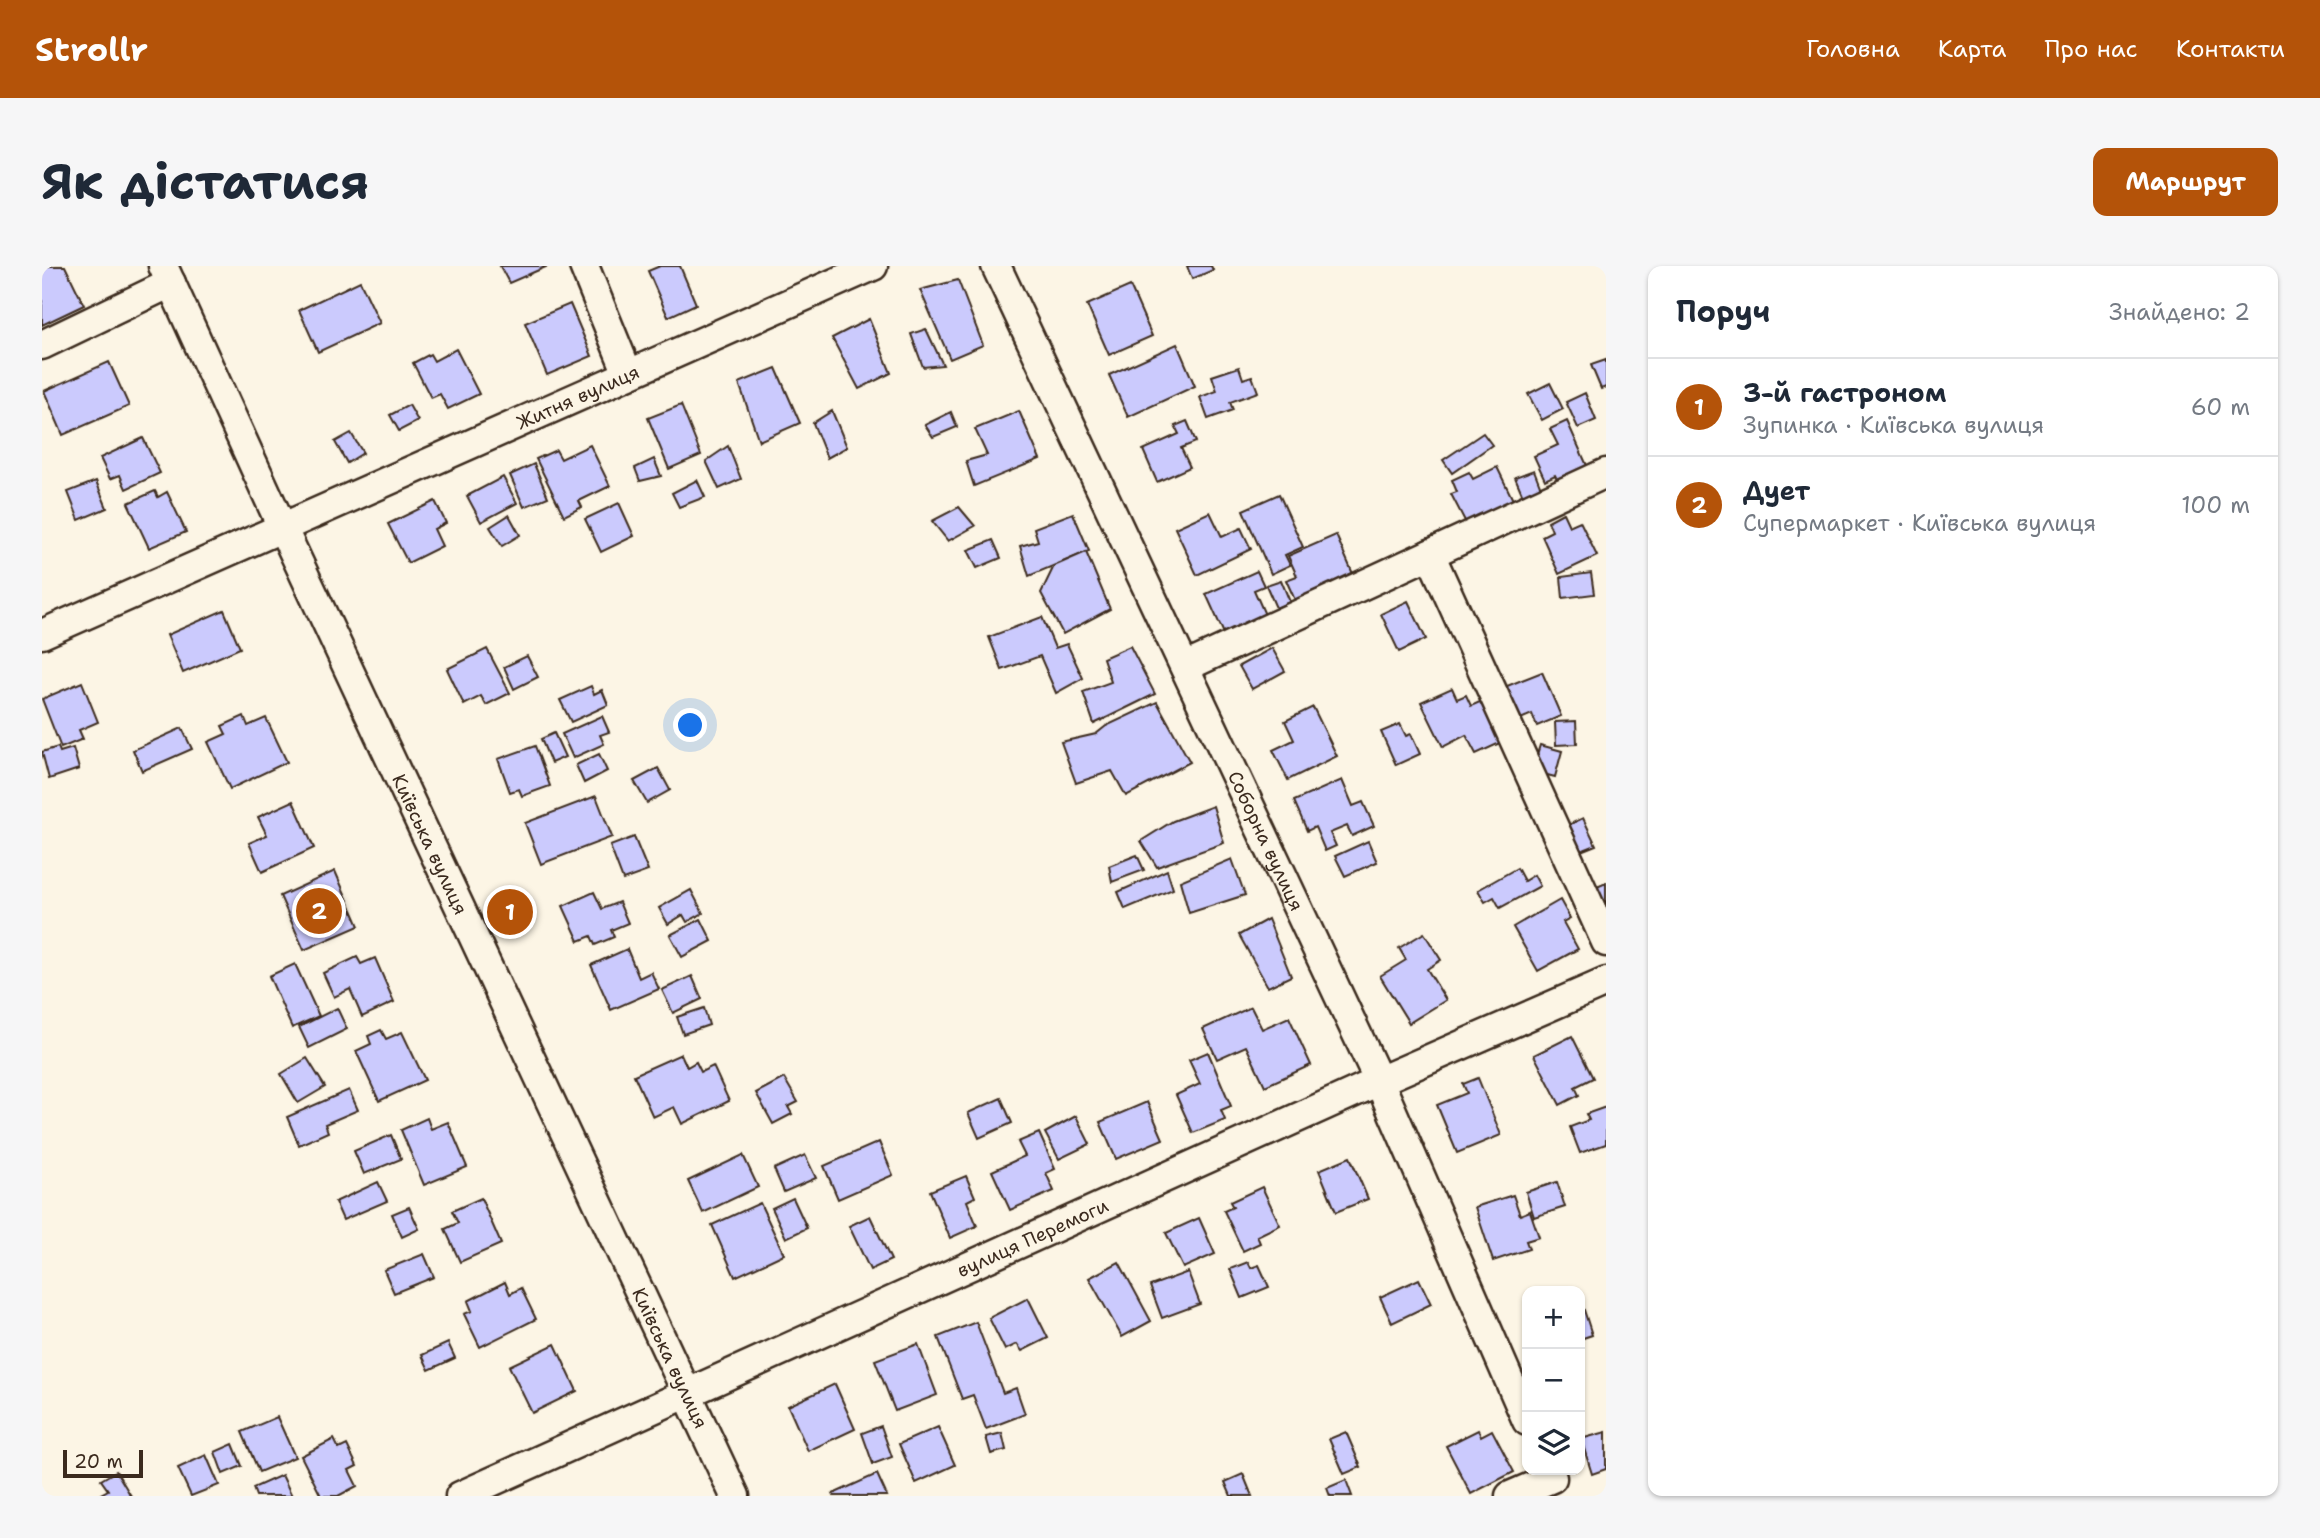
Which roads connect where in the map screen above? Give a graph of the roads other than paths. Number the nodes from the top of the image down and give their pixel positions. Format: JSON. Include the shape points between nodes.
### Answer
{"nodes":[{"id":1,"x":584,"y":266,"type":"edge"},
{"id":2,"x":873,"y":266,"type":"edge"},
{"id":3,"x":996,"y":266,"type":"edge"},
{"id":4,"x":167,"y":274,"type":"edge"},
{"id":5,"x":42,"y":345,"type":"edge"},
{"id":6,"x":628,"y":374,"type":"junction"},
{"id":7,"x":1606,"y":473,"type":"edge"},
{"id":8,"x":282,"y":527,"type":"junction"},
{"id":9,"x":1430,"y":554,"type":"junction"},
{"id":10,"x":42,"y":634,"type":"edge"},
{"id":11,"x":1185,"y":667,"type":"junction"},
{"id":12,"x":1606,"y":942,"type":"edge"},
{"id":13,"x":1606,"y":982,"type":"edge"},
{"id":14,"x":1380,"y":1081,"type":"junction"},
{"id":15,"x":689,"y":1393,"type":"junction"},
{"id":16,"x":1523,"y":1412,"type":"edge"},
{"id":17,"x":1553,"y":1481,"type":"edge"},
{"id":18,"x":460,"y":1496,"type":"edge"},
{"id":19,"x":736,"y":1496,"type":"edge"},
{"id":20,"x":1510,"y":1496,"type":"edge"}],
"edges":[{"from":1,"to":6,"type":"street"},
{"from":2,"to":6,"type":"street","name":"Житня вулиця"},
{"from":3,"to":11,"type":"street","name":"Соборна вулиця"},
{"from":4,"to":5,"type":"street"},
{"from":4,"to":8,"type":"street","name":"Київська вулиця"},
{"from":6,"to":8,"type":"street","name":"Житня вулиця"},
{"from":7,"to":9,"type":"street"},
{"from":8,"to":10,"type":"street","name":"Житня вулиця"},
{"from":8,"to":15,"type":"street","name":"Київська вулиця"},
{"from":9,"to":11,"type":"street"},
{"from":9,"to":12,"type":"street"},
{"from":11,"to":14,"type":"street","name":"Соборна вулиця"},
{"from":13,"to":14,"type":"street","name":"вулиця Перемоги"},
{"from":14,"to":15,"type":"street","name":"вулиця Перемоги"},
{"from":14,"to":16,"type":"street","name":"Соборна вулиця"},
{"from":15,"to":18,"type":"street","name":"вулиця Перемоги"},
{"from":15,"to":19,"type":"street","name":"Київська вулиця"},
{"from":17,"to":20,"type":"street"}]}
